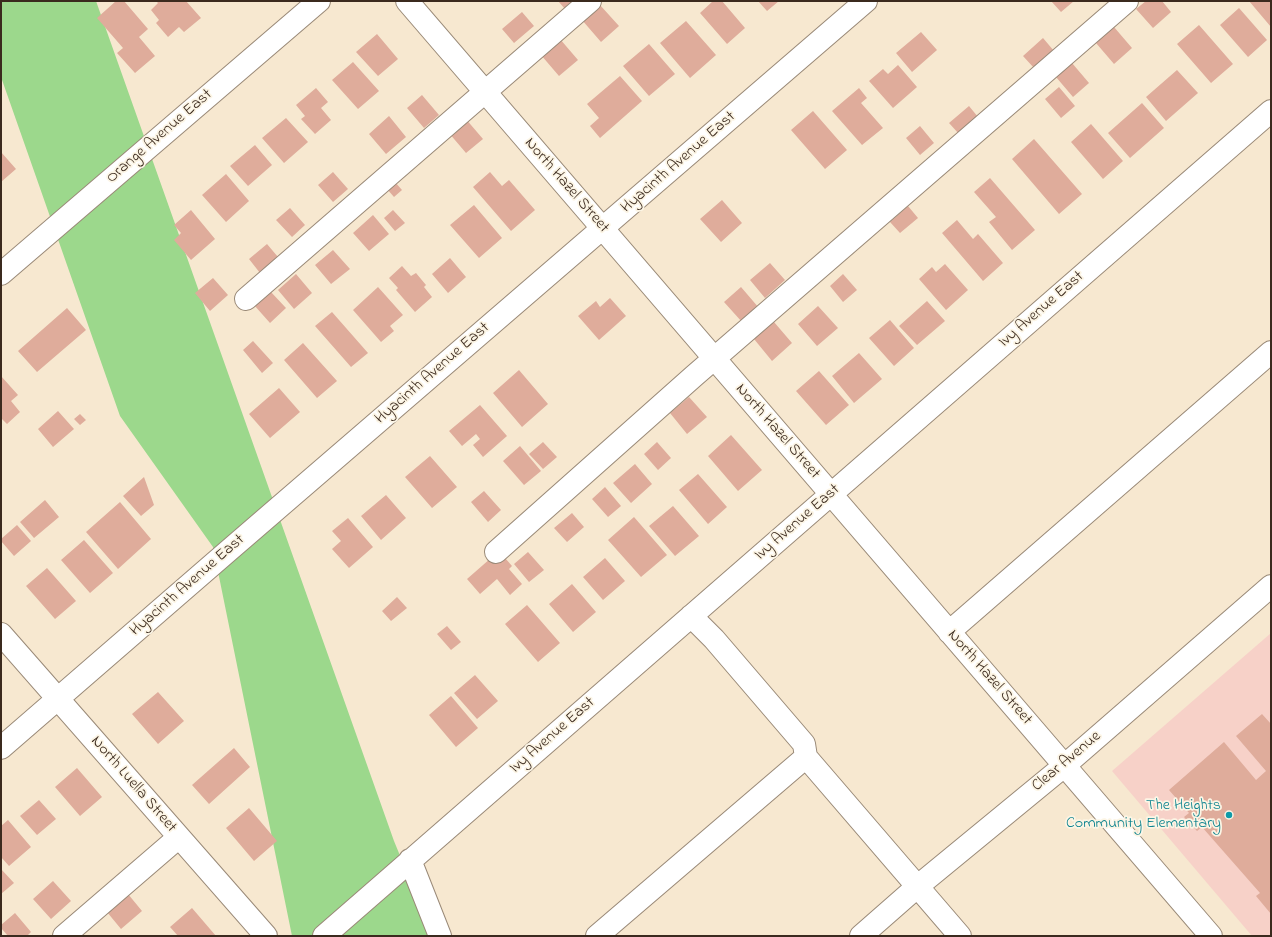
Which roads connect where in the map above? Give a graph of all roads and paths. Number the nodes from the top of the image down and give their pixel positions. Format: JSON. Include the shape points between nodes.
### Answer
{"nodes":[{"id":1,"x":319,"y":1,"type":"edge"},
{"id":2,"x":407,"y":1,"type":"edge"},
{"id":3,"x":590,"y":1,"type":"edge"},
{"id":4,"x":866,"y":1,"type":"edge"},
{"id":5,"x":1127,"y":1,"type":"edge"},
{"id":6,"x":486,"y":93,"type":"junction"},
{"id":7,"x":1271,"y":111,"type":"edge"},
{"id":8,"x":602,"y":228,"type":"junction"},
{"id":9,"x":1,"y":274,"type":"edge"},
{"id":10,"x":246,"y":299,"type":"dead end"},
{"id":11,"x":1271,"y":352,"type":"edge"},
{"id":12,"x":714,"y":358,"type":"junction"},
{"id":13,"x":831,"y":494,"type":"junction"},
{"id":14,"x":496,"y":552,"type":"dead end"},
{"id":15,"x":1271,"y":586,"type":"edge"},
{"id":16,"x":691,"y":616,"type":"junction"},
{"id":17,"x":949,"y":632,"type":"junction"},
{"id":18,"x":1,"y":634,"type":"edge"},
{"id":19,"x":57,"y":700,"type":"junction"},
{"id":20,"x":1,"y":748,"type":"edge"},
{"id":21,"x":806,"y":757,"type":"junction"},
{"id":22,"x":1064,"y":766,"type":"junction"},
{"id":23,"x":179,"y":837,"type":"junction"},
{"id":24,"x":410,"y":860,"type":"junction"},
{"id":25,"x":918,"y":886,"type":"junction"},
{"id":26,"x":64,"y":936,"type":"edge"},
{"id":27,"x":266,"y":936,"type":"edge"},
{"id":28,"x":324,"y":936,"type":"edge"},
{"id":29,"x":440,"y":936,"type":"edge"},
{"id":30,"x":597,"y":936,"type":"edge"},
{"id":31,"x":861,"y":936,"type":"edge"},
{"id":32,"x":960,"y":936,"type":"edge"},
{"id":33,"x":1211,"y":936,"type":"edge"}],
"edges":[{"from":1,"to":9,"type":"street","name":"Orange Avenue East"},
{"from":2,"to":6,"type":"street","name":"North Hazel Street"},
{"from":3,"to":6,"type":"street"},
{"from":4,"to":8,"type":"street","name":"Hyacinth Avenue East"},
{"from":5,"to":12,"type":"street"},
{"from":6,"to":8,"type":"street","name":"North Hazel Street"},
{"from":6,"to":10,"type":"street"},
{"from":7,"to":13,"type":"street","name":"Ivy Avenue East"},
{"from":8,"to":12,"type":"street","name":"North Hazel Street"},
{"from":8,"to":19,"type":"street","name":"Hyacinth Avenue East"},
{"from":11,"to":17,"type":"street"},
{"from":12,"to":13,"type":"street","name":"North Hazel Street"},
{"from":12,"to":14,"type":"street"},
{"from":13,"to":16,"type":"street","name":"Ivy Avenue East"},
{"from":13,"to":17,"type":"street","name":"North Hazel Street"},
{"from":15,"to":22,"type":"street","name":"Clear Avenue"},
{"from":16,"to":21,"type":"street","via":[[714,638],[804,744]]},
{"from":16,"to":24,"type":"street","name":"Ivy Avenue East"},
{"from":17,"to":22,"type":"street","name":"North Hazel Street"},
{"from":18,"to":19,"type":"street","name":"North Luella Street"},
{"from":19,"to":20,"type":"street","name":"Hyacinth Avenue East"},
{"from":19,"to":23,"type":"street","name":"North Luella Street"},
{"from":21,"to":25,"type":"street"},
{"from":21,"to":30,"type":"street"},
{"from":22,"to":25,"type":"street","name":"Clear Avenue"},
{"from":22,"to":33,"type":"street","name":"North Hazel Street"},
{"from":23,"to":26,"type":"street"},
{"from":23,"to":27,"type":"street","name":"North Luella Street"},
{"from":24,"to":28,"type":"street","name":"Ivy Avenue East"},
{"from":24,"to":29,"type":"street"},
{"from":25,"to":31,"type":"street","name":"Clear Avenue"},
{"from":25,"to":32,"type":"street"}]}
